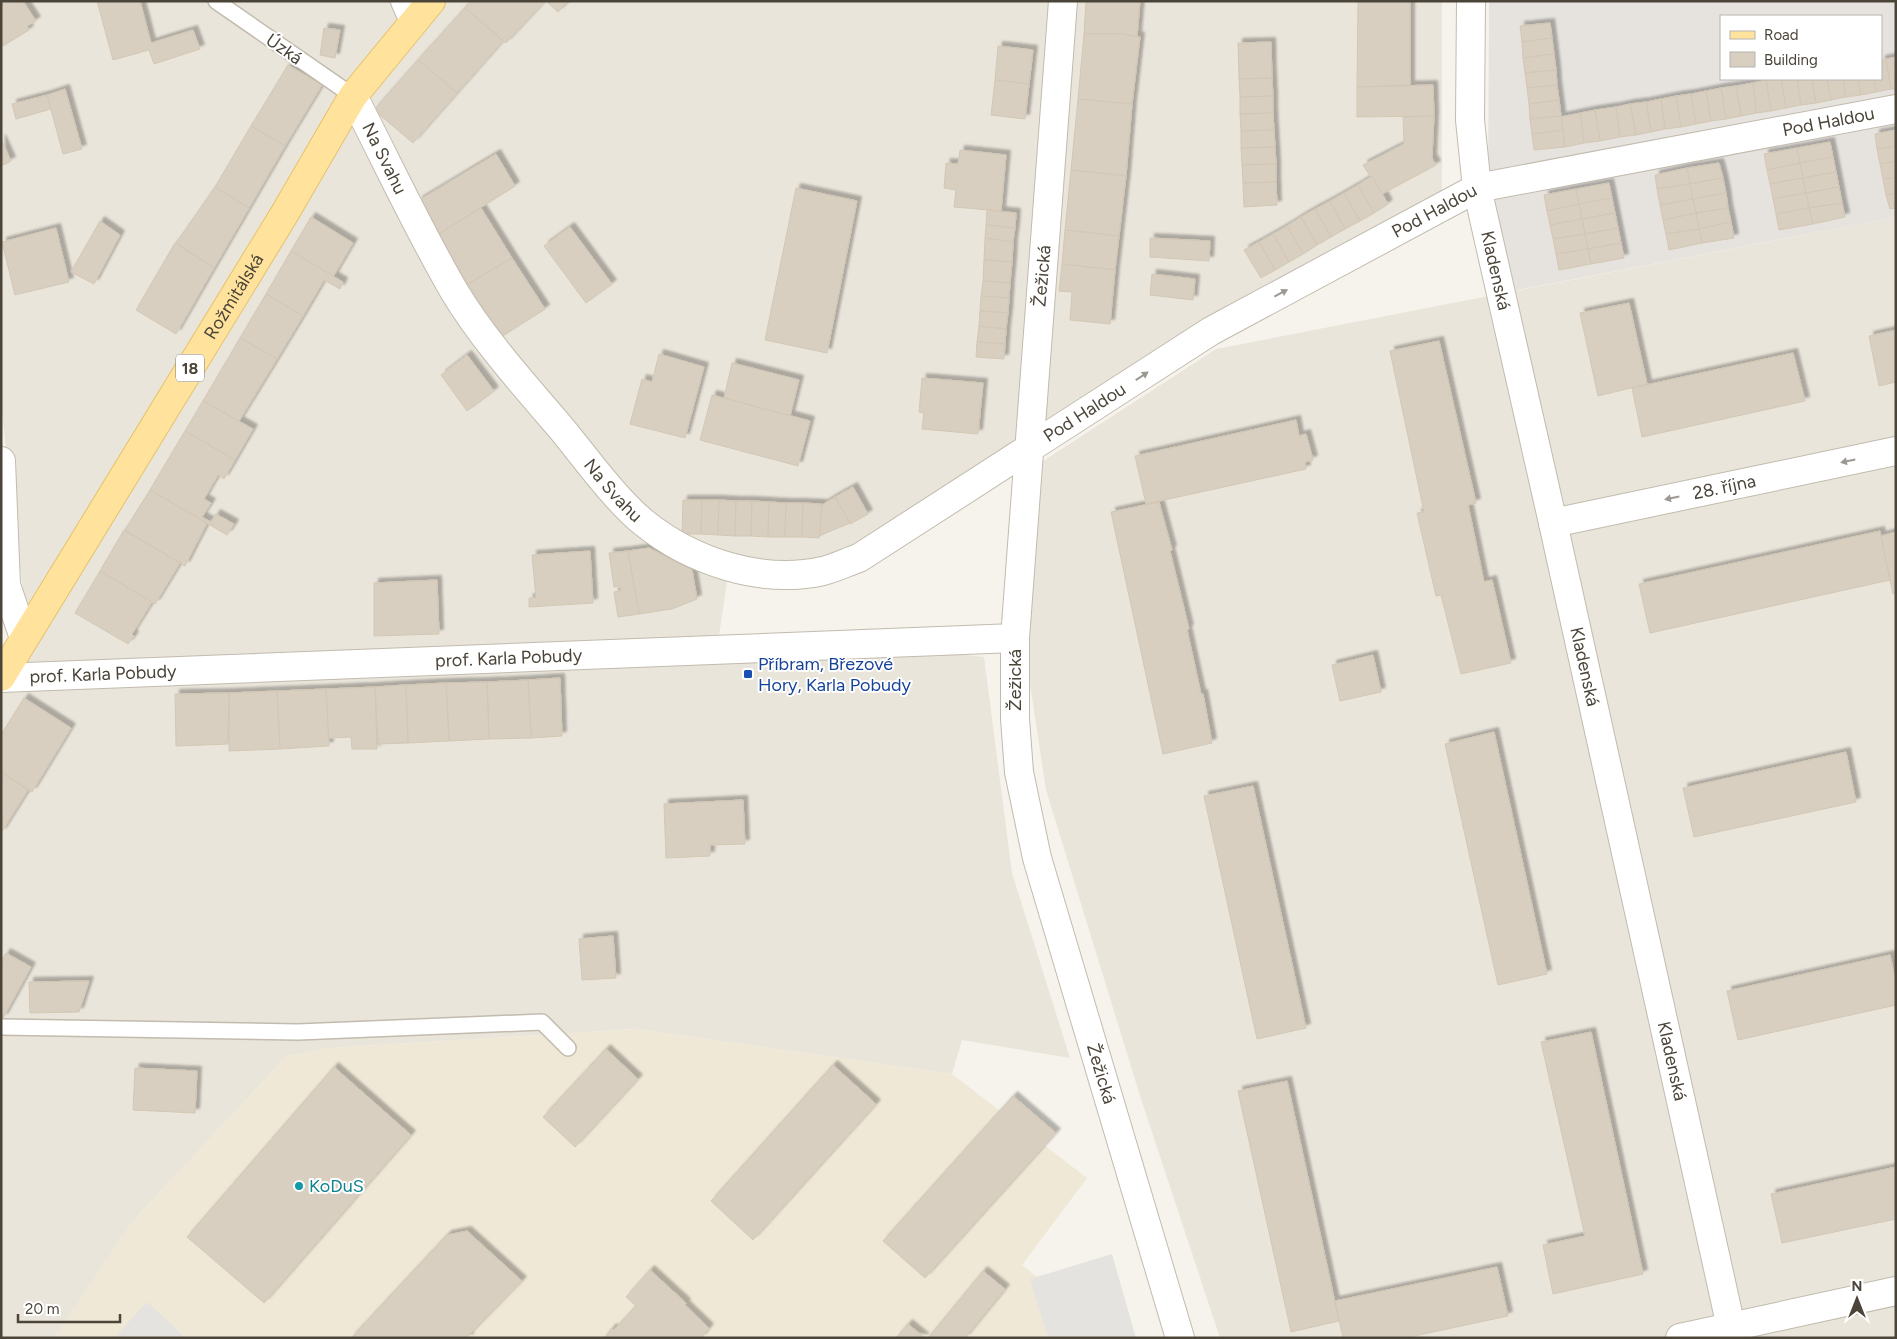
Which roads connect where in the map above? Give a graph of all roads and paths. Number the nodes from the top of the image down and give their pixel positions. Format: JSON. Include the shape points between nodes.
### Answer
{"nodes":[{"id":1,"x":216,"y":1,"type":"edge"},
{"id":2,"x":431,"y":1,"type":"edge"},
{"id":3,"x":1063,"y":1,"type":"edge"},
{"id":4,"x":1470,"y":1,"type":"edge"},
{"id":5,"x":409,"y":11,"type":"edge"},
{"id":6,"x":353,"y":96,"type":"junction"},
{"id":7,"x":1896,"y":109,"type":"edge"},
{"id":8,"x":1477,"y":188,"type":"junction"},
{"id":9,"x":1028,"y":451,"type":"junction"},
{"id":10,"x":1896,"y":451,"type":"edge"},
{"id":11,"x":1,"y":460,"type":"edge"},
{"id":12,"x":1553,"y":523,"type":"junction"},
{"id":13,"x":24,"y":638,"type":"junction"},
{"id":14,"x":1015,"y":638,"type":"junction"},
{"id":15,"x":1,"y":678,"type":"edge"},
{"id":16,"x":1,"y":1027,"type":"edge"},
{"id":17,"x":568,"y":1048,"type":"dead end"},
{"id":18,"x":1896,"y":1291,"type":"edge"},
{"id":19,"x":1731,"y":1327,"type":"junction"},
{"id":20,"x":1180,"y":1338,"type":"edge"},
{"id":21,"x":1680,"y":1338,"type":"edge"}],
"edges":[{"from":1,"to":6,"type":"lane","name":"Úzká"},
{"from":2,"to":5,"type":"main road","name":"Rožmitálská","number":"18"},
{"from":3,"to":9,"type":"street","name":"Žežická"},
{"from":4,"to":8,"type":"street","name":"Kladenská","via":[[1470,120]]},
{"from":5,"to":6,"type":"main road","name":"Rožmitálská","number":"18"},
{"from":6,"to":9,"type":"street","name":"Na Svahu","via":[[460,299],[509,367],[612,488],[642,521],[676,545],[711,561],[751,572],[822,571],[859,558]]},
{"from":6,"to":13,"type":"main road","name":"Rožmitálská","number":"18","via":[[280,222]]},
{"from":7,"to":8,"type":"street","name":"Pod Haldou"},
{"from":9,"to":8,"type":"street","name":"Pod Haldou","one_way":true,"via":[[1211,331]]},
{"from":8,"to":12,"type":"street","name":"Kladenská"},
{"from":9,"to":14,"type":"street","name":"Žežická"},
{"from":10,"to":12,"type":"street","name":"28. října","one_way":true},
{"from":11,"to":13,"type":"street","via":[[6,585]]},
{"from":12,"to":19,"type":"street","name":"Kladenská"},
{"from":13,"to":15,"type":"main road","name":"Rožmitálská","number":"18"},
{"from":14,"to":15,"type":"street","name":"prof. Karla Pobudy"},
{"from":14,"to":20,"type":"street","name":"Žežická","via":[[1019,772],[1037,858]]},
{"from":16,"to":17,"type":"lane","via":[[298,1032],[542,1022]]},
{"from":18,"to":19,"type":"street"},
{"from":19,"to":21,"type":"street"}]}
